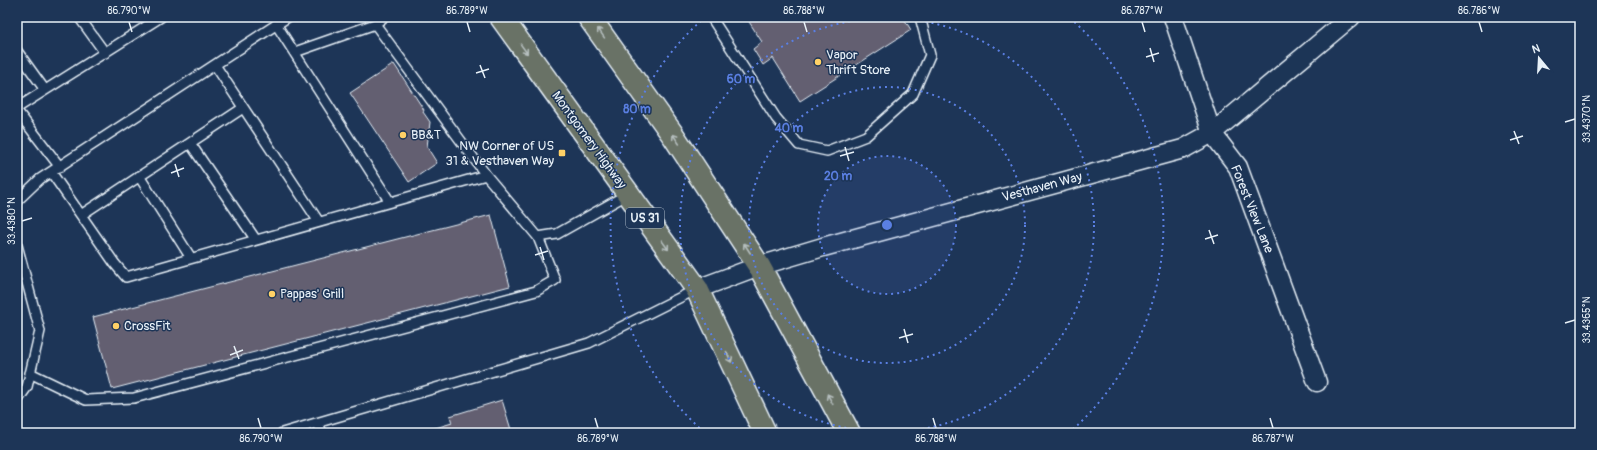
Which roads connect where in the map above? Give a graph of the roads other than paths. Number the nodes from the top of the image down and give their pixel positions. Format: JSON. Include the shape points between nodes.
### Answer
{"nodes":[{"id":1,"x":79,"y":17,"type":"edge"},
{"id":2,"x":162,"y":17,"type":"edge"},
{"id":3,"x":288,"y":17,"type":"edge"},
{"id":4,"x":384,"y":17,"type":"edge"},
{"id":5,"x":501,"y":17,"type":"edge"},
{"id":6,"x":589,"y":17,"type":"edge"},
{"id":7,"x":711,"y":17,"type":"edge"},
{"id":8,"x":920,"y":17,"type":"edge"},
{"id":9,"x":1173,"y":17,"type":"edge"},
{"id":10,"x":1351,"y":17,"type":"edge"},
{"id":11,"x":276,"y":24,"type":"junction"},
{"id":12,"x":375,"y":24,"type":"junction"},
{"id":13,"x":17,"y":51,"type":"edge"},
{"id":14,"x":295,"y":52,"type":"junction"},
{"id":15,"x":105,"y":53,"type":"junction"},
{"id":16,"x":215,"y":65,"type":"junction"},
{"id":17,"x":45,"y":90,"type":"junction"},
{"id":18,"x":243,"y":108,"type":"junction"},
{"id":19,"x":17,"y":109,"type":"edge"},
{"id":20,"x":1212,"y":133,"type":"junction"},
{"id":21,"x":190,"y":143,"type":"junction"},
{"id":22,"x":60,"y":167,"type":"junction"},
{"id":23,"x":51,"y":172,"type":"junction"},
{"id":24,"x":486,"y":175,"type":"junction"},
{"id":25,"x":139,"y":176,"type":"junction"},
{"id":26,"x":628,"y":194,"type":"junction"},
{"id":27,"x":17,"y":201,"type":"edge"},
{"id":28,"x":390,"y":202,"type":"junction"},
{"id":29,"x":81,"y":215,"type":"junction"},
{"id":30,"x":319,"y":222,"type":"junction"},
{"id":31,"x":538,"y":237,"type":"junction"},
{"id":32,"x":256,"y":240,"type":"junction"},
{"id":33,"x":17,"y":245,"type":"edge"},
{"id":34,"x":191,"y":258,"type":"junction"},
{"id":35,"x":759,"y":266,"type":"junction"},
{"id":36,"x":697,"y":289,"type":"junction"},
{"id":37,"x":30,"y":373,"type":"junction"},
{"id":38,"x":1317,"y":382,"type":"dead end"},
{"id":39,"x":17,"y":400,"type":"edge"},
{"id":40,"x":318,"y":423,"type":"junction"},
{"id":41,"x":282,"y":433,"type":"edge"},
{"id":42,"x":322,"y":433,"type":"edge"},
{"id":43,"x":765,"y":433,"type":"edge"},
{"id":44,"x":849,"y":433,"type":"edge"}],
"edges":[{"from":1,"to":15,"type":"lane"},
{"from":2,"to":15,"type":"lane"},
{"from":3,"to":11,"type":"lane"},
{"from":4,"to":12,"type":"lane"},
{"from":5,"to":26,"type":"main road","name":"Montgomery Highway","number":"US 31","one_way":true},
{"from":35,"to":6,"type":"main road","one_way":true,"via":[[673,135]]},
{"from":7,"to":8,"type":"lane","via":[[776,118],[798,145],[827,151],[866,136],[913,94],[930,54]]},
{"from":9,"to":20,"type":"street","name":"Forest View Lane"},
{"from":10,"to":20,"type":"street","name":"Vesthaven Way"},
{"from":11,"to":14,"type":"lane"},
{"from":11,"to":16,"type":"lane"},
{"from":12,"to":14,"type":"lane"},
{"from":12,"to":24,"type":"lane"},
{"from":13,"to":17,"type":"lane"},
{"from":14,"to":28,"type":"lane"},
{"from":15,"to":17,"type":"lane"},
{"from":16,"to":18,"type":"lane"},
{"from":16,"to":22,"type":"lane"},
{"from":17,"to":19,"type":"lane"},
{"from":18,"to":21,"type":"lane"},
{"from":18,"to":30,"type":"lane"},
{"from":19,"to":22,"type":"lane"},
{"from":20,"to":35,"type":"street","name":"Vesthaven Way","via":[[1184,149]]},
{"from":20,"to":38,"type":"street","name":"Forest View Lane","via":[[1238,168]]},
{"from":21,"to":25,"type":"lane"},
{"from":21,"to":32,"type":"lane"},
{"from":22,"to":23,"type":"lane"},
{"from":23,"to":27,"type":"lane"},
{"from":23,"to":29,"type":"lane"},
{"from":24,"to":28,"type":"lane"},
{"from":24,"to":31,"type":"lane"},
{"from":25,"to":29,"type":"lane"},
{"from":25,"to":34,"type":"lane"},
{"from":26,"to":31,"type":"lane","via":[[557,234]]},
{"from":26,"to":36,"type":"main road","name":"Montgomery Highway","number":"US 31","one_way":true},
{"from":28,"to":30,"type":"lane"},
{"from":29,"to":34,"type":"lane","via":[[126,276]]},
{"from":30,"to":32,"type":"lane"},
{"from":31,"to":37,"type":"lane","via":[[555,280],[529,293],[134,398],[86,400]]},
{"from":32,"to":34,"type":"lane"},
{"from":33,"to":37,"type":"lane","via":[[40,331]]},
{"from":35,"to":36,"type":"street","name":"Vesthaven Way"},
{"from":44,"to":35,"type":"main road","one_way":true},
{"from":36,"to":40,"type":"lane","via":[[589,343]]},
{"from":36,"to":43,"type":"main road","name":"Montgomery Highway","number":"US 31","one_way":true},
{"from":37,"to":39,"type":"lane","via":[[27,388]]},
{"from":40,"to":41,"type":"lane"},
{"from":40,"to":42,"type":"lane"}]}
